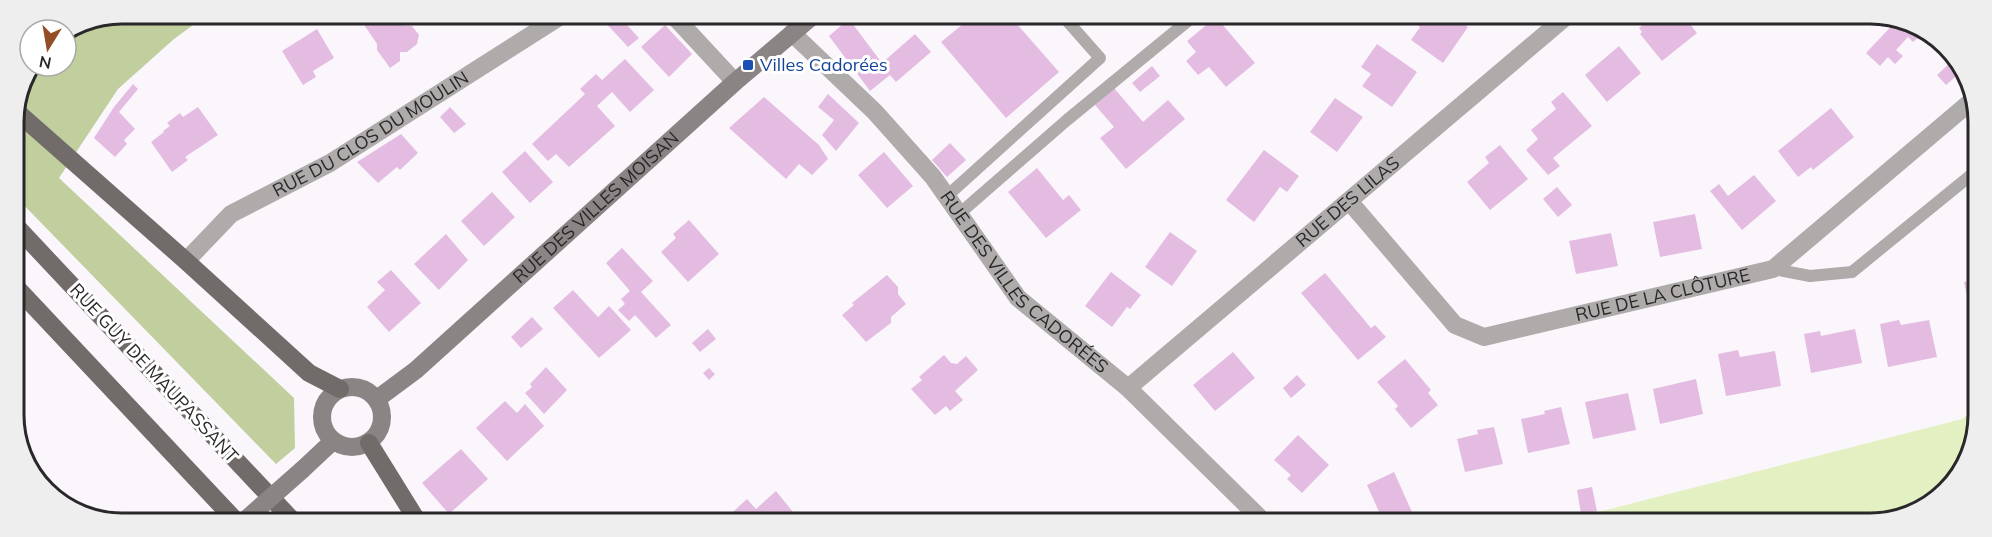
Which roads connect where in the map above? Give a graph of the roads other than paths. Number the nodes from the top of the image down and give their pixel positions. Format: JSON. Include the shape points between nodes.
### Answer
{"nodes":[{"id":1,"x":548,"y":24,"type":"edge"},
{"id":2,"x":681,"y":24,"type":"edge"},
{"id":3,"x":803,"y":24,"type":"edge"},
{"id":4,"x":1070,"y":24,"type":"edge"},
{"id":5,"x":1184,"y":24,"type":"edge"},
{"id":6,"x":1557,"y":24,"type":"edge"},
{"id":7,"x":792,"y":33,"type":"junction"},
{"id":8,"x":735,"y":82,"type":"junction"},
{"id":9,"x":1966,"y":105,"type":"edge"},
{"id":10,"x":24,"y":118,"type":"edge"},
{"id":11,"x":1968,"y":178,"type":"edge"},
{"id":12,"x":947,"y":196,"type":"junction"},
{"id":13,"x":1349,"y":201,"type":"junction"},
{"id":14,"x":959,"y":214,"type":"junction"},
{"id":15,"x":24,"y":235,"type":"edge"},
{"id":16,"x":186,"y":261,"type":"junction"},
{"id":17,"x":1773,"y":270,"type":"junction"},
{"id":18,"x":24,"y":296,"type":"edge"},
{"id":19,"x":1128,"y":388,"type":"junction"},
{"id":20,"x":340,"y":389,"type":"junction"},
{"id":21,"x":377,"y":399,"type":"junction"},
{"id":22,"x":333,"y":441,"type":"junction"},
{"id":23,"x":369,"y":443,"type":"junction"},
{"id":24,"x":228,"y":513,"type":"edge"},
{"id":25,"x":253,"y":513,"type":"edge"},
{"id":26,"x":286,"y":513,"type":"edge"},
{"id":27,"x":412,"y":513,"type":"edge"},
{"id":28,"x":1255,"y":513,"type":"edge"}],
"edges":[{"from":1,"to":16,"type":"street","name":"RUE DU CLOS DU MOULIN","via":[[330,163],[231,214]]},
{"from":2,"to":8,"type":"street"},
{"from":3,"to":7,"type":"main road","name":"RUE DES VILLES MOISAN"},
{"from":4,"to":12,"type":"lane","via":[[1100,58]]},
{"from":5,"to":14,"type":"lane"},
{"from":6,"to":13,"type":"street","name":"RUE DES LILAS"},
{"from":7,"to":8,"type":"main road","name":"RUE DES VILLES MOISAN"},
{"from":7,"to":12,"type":"street","name":"RUE DES VILLES CADORÉES","via":[[875,112]]},
{"from":8,"to":21,"type":"main road","name":"RUE DES VILLES MOISAN","via":[[416,370]]},
{"from":9,"to":17,"type":"street","name":"RUE DE LA CLÔTURE"},
{"from":10,"to":16,"type":"main road"},
{"from":11,"to":17,"type":"lane","via":[[1852,272],[1810,276]]},
{"from":12,"to":14,"type":"street","name":"RUE DES VILLES CADORÉES"},
{"from":13,"to":17,"type":"street","name":"RUE DE LA CLÔTURE","via":[[1455,325],[1484,337]]},
{"from":13,"to":19,"type":"street","name":"RUE DES LILAS"},
{"from":14,"to":19,"type":"street","name":"RUE DES VILLES CADORÉES","via":[[1018,298]]},
{"from":15,"to":26,"type":"main road","name":"RUE GUY DE MAUPASSANT"},
{"from":16,"to":20,"type":"main road","via":[[309,373]]},
{"from":18,"to":24,"type":"main road"},
{"from":19,"to":28,"type":"street","name":"RUE DES VILLES CADORÉES"},
{"from":20,"to":21,"type":"main road","via":[[360,388]]},
{"from":20,"to":22,"type":"main road","via":[[331,395],[322,413],[322,424]]},
{"from":21,"to":23,"type":"main road","via":[[383,418],[381,428]]},
{"from":22,"to":23,"type":"main road","via":[[350,448]]},
{"from":22,"to":25,"type":"main road","bridge":true},
{"from":23,"to":27,"type":"main road"}]}
